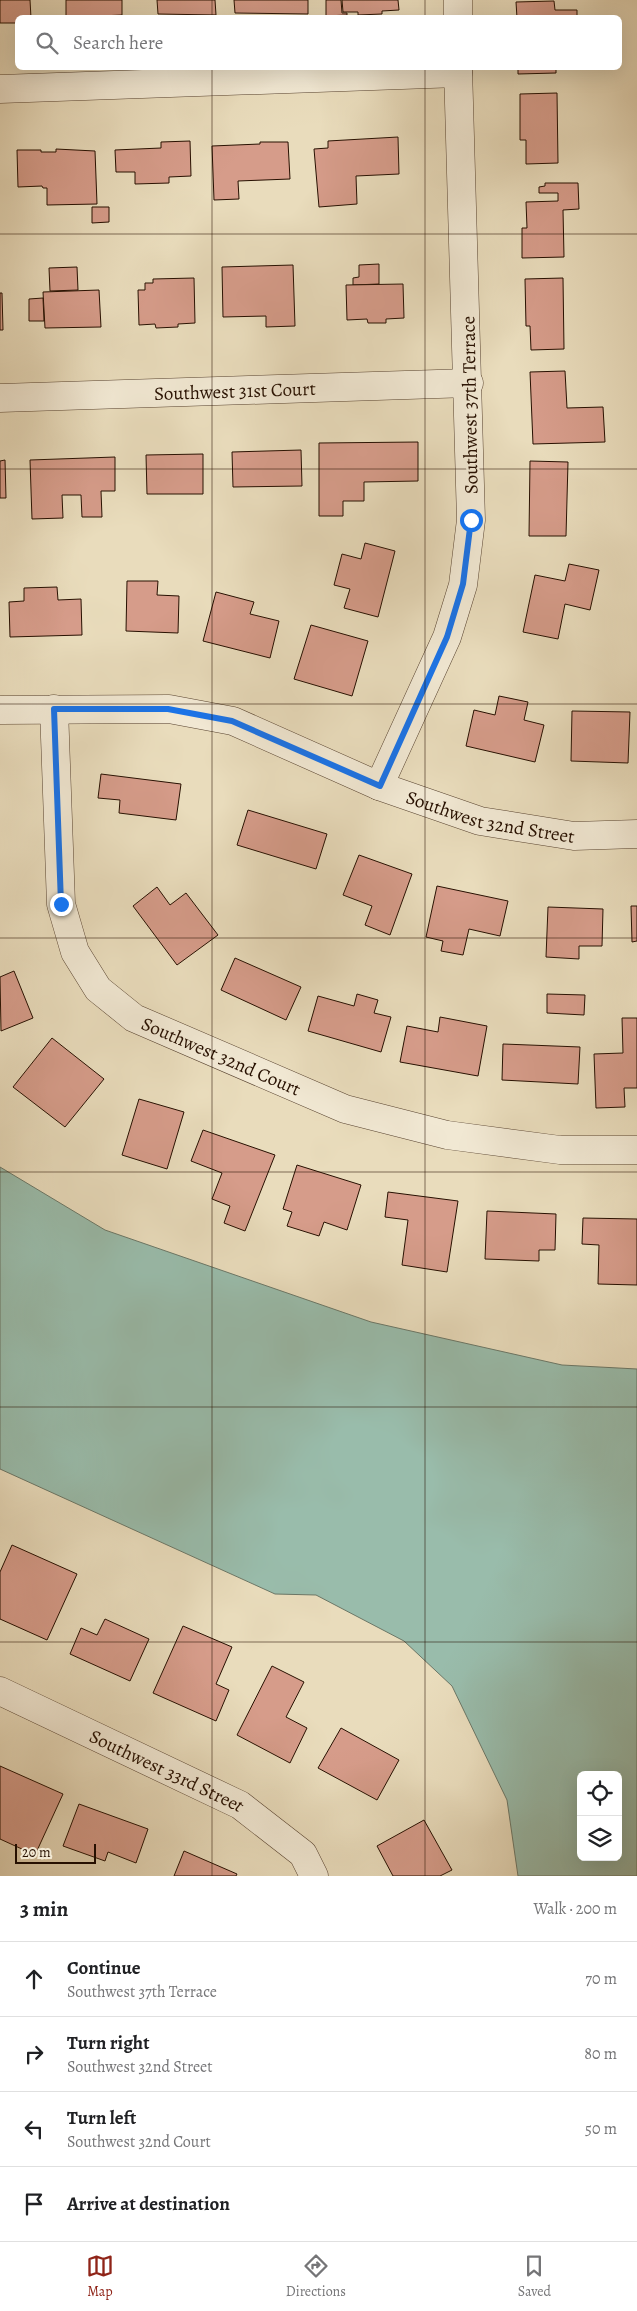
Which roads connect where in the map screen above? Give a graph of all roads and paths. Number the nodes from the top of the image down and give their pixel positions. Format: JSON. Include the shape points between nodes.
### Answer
{"nodes":[{"id":1,"x":458,"y":0,"type":"edge"},
{"id":2,"x":458,"y":15,"type":"edge"},
{"id":3,"x":458,"y":70,"type":"edge"},
{"id":4,"x":0,"y":89,"type":"edge"},
{"id":5,"x":469,"y":383,"type":"junction"},
{"id":6,"x":0,"y":398,"type":"edge"},
{"id":7,"x":54,"y":709,"type":"junction"},
{"id":8,"x":0,"y":710,"type":"edge"},
{"id":9,"x":380,"y":786,"type":"junction"},
{"id":10,"x":637,"y":834,"type":"edge"},
{"id":11,"x":637,"y":1150,"type":"edge"},
{"id":12,"x":0,"y":1691,"type":"edge"},
{"id":13,"x":314,"y":1876,"type":"edge"}],
"edges":[{"from":1,"to":2,"type":"street"},
{"from":3,"to":4,"type":"street"},
{"from":3,"to":5,"type":"street","name":"Southwest 37th Terrace"},
{"from":5,"to":6,"type":"street","name":"Southwest 31st Court"},
{"from":5,"to":9,"type":"street","name":"Southwest 37th Terrace","via":[[471,520],[463,584],[447,637]]},
{"from":7,"to":8,"type":"street","name":"Southwest 32nd Street"},
{"from":7,"to":9,"type":"street","name":"Southwest 32nd Street","via":[[168,709],[232,721]]},
{"from":7,"to":11,"type":"street","name":"Southwest 32nd Court","via":[[61,904],[75,952],[98,989],[134,1018],[346,1109],[447,1135],[560,1150]]},
{"from":9,"to":10,"type":"street","name":"Southwest 32nd Street","via":[[480,821],[574,836]]},
{"from":12,"to":13,"type":"street","name":"Southwest 33rd Street","via":[[240,1805],[303,1854]]}]}
